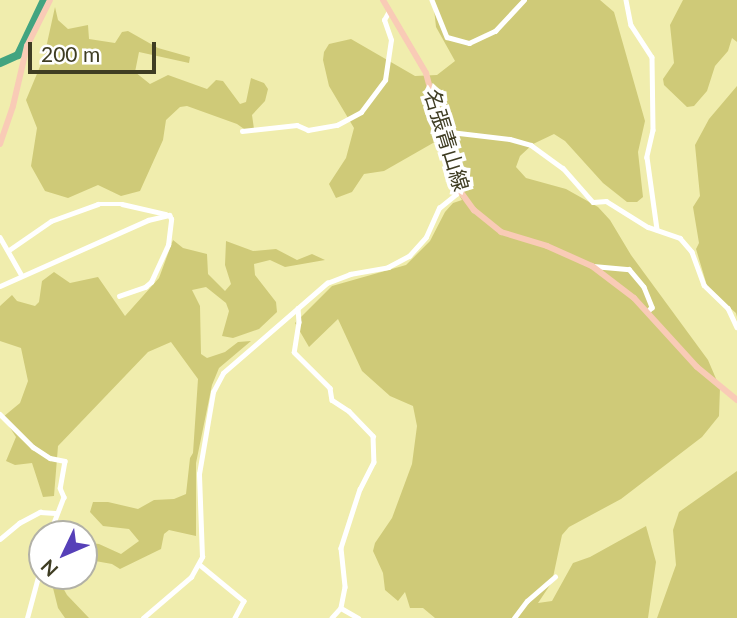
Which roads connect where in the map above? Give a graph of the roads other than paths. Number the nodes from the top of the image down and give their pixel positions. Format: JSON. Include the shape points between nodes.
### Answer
{"nodes":[{"id":1,"x":50,"y":0,"type":"edge"},
{"id":2,"x":432,"y":0,"type":"edge"},
{"id":3,"x":524,"y":0,"type":"edge"},
{"id":4,"x":626,"y":0,"type":"edge"},
{"id":5,"x":386,"y":1,"type":"edge"},
{"id":6,"x":390,"y":10,"type":"junction"},
{"id":7,"x":242,"y":131,"type":"dead end"},
{"id":8,"x":442,"y":131,"type":"junction"},
{"id":9,"x":0,"y":144,"type":"edge"},
{"id":10,"x":460,"y":191,"type":"junction"},
{"id":11,"x":169,"y":215,"type":"junction"},
{"id":12,"x":657,"y":229,"type":"junction"},
{"id":13,"x":0,"y":237,"type":"edge"},
{"id":14,"x":9,"y":250,"type":"junction"},
{"id":15,"x":592,"y":266,"type":"junction"},
{"id":16,"x":21,"y":274,"type":"junction"},
{"id":17,"x":1,"y":287,"type":"edge"},
{"id":18,"x":118,"y":296,"type":"dead end"},
{"id":19,"x":298,"y":307,"type":"junction"},
{"id":20,"x":648,"y":312,"type":"junction"},
{"id":21,"x":737,"y":327,"type":"edge"},
{"id":22,"x":737,"y":400,"type":"edge"},
{"id":23,"x":0,"y":414,"type":"edge"},
{"id":24,"x":55,"y":513,"type":"junction"},
{"id":25,"x":53,"y":520,"type":"edge"},
{"id":26,"x":0,"y":539,"type":"edge"},
{"id":27,"x":199,"y":564,"type":"junction"},
{"id":28,"x":555,"y":577,"type":"dead end"},
{"id":29,"x":34,"y":590,"type":"edge"},
{"id":30,"x":341,"y":608,"type":"junction"},
{"id":31,"x":27,"y":618,"type":"edge"},
{"id":32,"x":143,"y":618,"type":"edge"},
{"id":33,"x":235,"y":618,"type":"edge"},
{"id":34,"x":332,"y":618,"type":"edge"},
{"id":35,"x":358,"y":618,"type":"edge"},
{"id":36,"x":514,"y":618,"type":"edge"}],
"edges":[{"from":1,"to":9,"type":"main road","via":[[27,46]]},
{"from":2,"to":3,"type":"street","via":[[447,37],[469,43],[495,31]]},
{"from":4,"to":12,"type":"street","via":[[631,25],[652,57],[653,130],[647,157]]},
{"from":5,"to":6,"type":"main road","name":"名張青山線"},
{"from":6,"to":7,"type":"street","via":[[384,20],[391,46],[386,80],[362,112],[337,125],[308,130],[298,125]]},
{"from":6,"to":8,"type":"main road","name":"名張青山線","via":[[426,73]]},
{"from":8,"to":10,"type":"main road","name":"名張青山線"},
{"from":8,"to":12,"type":"street","via":[[531,145],[563,168],[593,202],[606,201]]},
{"from":10,"to":15,"type":"main road","name":"名張青山線","via":[[481,217],[501,232]]},
{"from":10,"to":19,"type":"street","via":[[439,208],[426,237],[406,258],[388,267],[337,278]]},
{"from":11,"to":14,"type":"street","via":[[122,204],[98,204],[51,222]]},
{"from":11,"to":16,"type":"street"},
{"from":11,"to":18,"type":"street","via":[[168,245],[151,282]]},
{"from":12,"to":21,"type":"street","via":[[688,245],[704,285],[728,308]]},
{"from":13,"to":14,"type":"street"},
{"from":14,"to":16,"type":"street"},
{"from":15,"to":20,"type":"main road","name":"名張青山線"},
{"from":15,"to":20,"type":"street","via":[[629,269],[644,287],[652,307]]},
{"from":16,"to":17,"type":"street"},
{"from":19,"to":27,"type":"street","via":[[230,366],[215,387],[199,474],[204,546]]},
{"from":19,"to":30,"type":"street","via":[[293,352],[330,388],[331,400],[373,436],[374,462],[341,548],[345,587]]},
{"from":20,"to":22,"type":"main road","name":"名張青山線","via":[[697,367]]},
{"from":23,"to":24,"type":"street","via":[[33,447],[65,461],[60,488],[64,497]]},
{"from":24,"to":25,"type":"street"},
{"from":24,"to":26,"type":"street","via":[[40,512]]},
{"from":27,"to":32,"type":"street","via":[[191,577]]},
{"from":27,"to":33,"type":"street","via":[[244,601]]},
{"from":28,"to":36,"type":"street"},
{"from":29,"to":31,"type":"street"},
{"from":30,"to":34,"type":"street"},
{"from":30,"to":35,"type":"street"}]}
